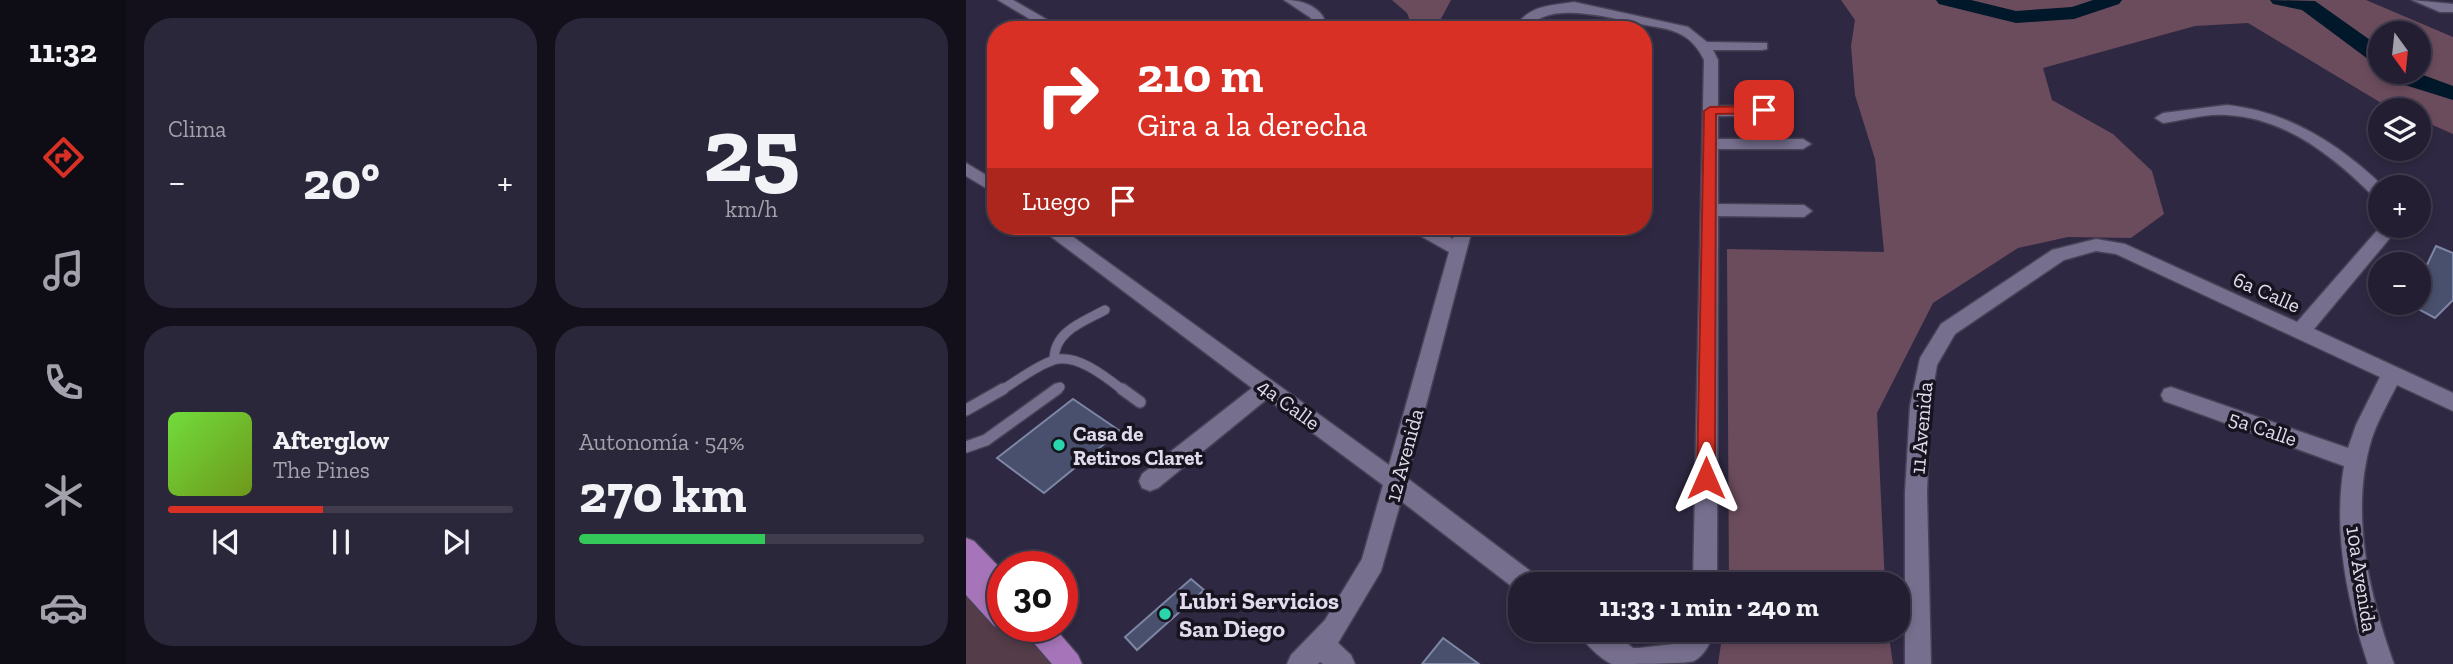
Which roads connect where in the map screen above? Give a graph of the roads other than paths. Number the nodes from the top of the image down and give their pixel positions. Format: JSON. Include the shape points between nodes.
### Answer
{"nodes":[{"id":1,"x":1004,"y":0,"type":"edge"},
{"id":2,"x":1290,"y":0,"type":"edge"},
{"id":3,"x":2418,"y":0,"type":"edge"},
{"id":4,"x":1540,"y":7,"type":"edge"},
{"id":5,"x":2453,"y":8,"type":"edge"},
{"id":6,"x":1042,"y":21,"type":"edge"},
{"id":7,"x":1321,"y":21,"type":"edge"},
{"id":8,"x":1525,"y":21,"type":"edge"},
{"id":9,"x":1642,"y":21,"type":"edge"},
{"id":10,"x":1652,"y":23,"type":"edge"},
{"id":11,"x":1704,"y":46,"type":"junction"},
{"id":12,"x":1762,"y":46,"type":"dead end"},
{"id":13,"x":1710,"y":111,"type":"junction"},
{"id":14,"x":1782,"y":117,"type":"dead end"},
{"id":15,"x":2163,"y":118,"type":"dead end"},
{"id":16,"x":1710,"y":144,"type":"junction"},
{"id":17,"x":1803,"y":144,"type":"dead end"},
{"id":18,"x":966,"y":167,"type":"edge"},
{"id":19,"x":987,"y":180,"type":"edge"},
{"id":20,"x":2368,"y":180,"type":"edge"},
{"id":21,"x":1709,"y":210,"type":"junction"},
{"id":22,"x":1804,"y":211,"type":"dead end"},
{"id":23,"x":1058,"y":235,"type":"edge"},
{"id":24,"x":1432,"y":235,"type":"edge"},
{"id":25,"x":1463,"y":235,"type":"edge"},
{"id":26,"x":2381,"y":238,"type":"edge"},
{"id":27,"x":1459,"y":250,"type":"junction"},
{"id":28,"x":2058,"y":255,"type":"joint"},
{"id":29,"x":1105,"y":310,"type":"dead end"},
{"id":30,"x":2300,"y":332,"type":"junction"},
{"id":31,"x":1054,"y":360,"type":"junction"},
{"id":32,"x":2392,"y":374,"type":"junction"},
{"id":33,"x":1060,"y":387,"type":"dead end"},
{"id":34,"x":1267,"y":388,"type":"junction"},
{"id":35,"x":2171,"y":395,"type":"dead end"},
{"id":36,"x":1140,"y":402,"type":"dead end"},
{"id":37,"x":2453,"y":402,"type":"edge"},
{"id":38,"x":966,"y":410,"type":"edge"},
{"id":39,"x":966,"y":447,"type":"edge"},
{"id":40,"x":2355,"y":460,"type":"junction"},
{"id":41,"x":1150,"y":481,"type":"dead end"},
{"id":42,"x":1397,"y":483,"type":"junction"},
{"id":43,"x":966,"y":549,"type":"edge"},
{"id":44,"x":987,"y":572,"type":"edge"},
{"id":45,"x":1512,"y":572,"type":"edge"},
{"id":46,"x":1705,"y":572,"type":"edge"},
{"id":47,"x":966,"y":577,"type":"edge"},
{"id":48,"x":987,"y":600,"type":"edge"},
{"id":49,"x":1042,"y":642,"type":"edge"},
{"id":50,"x":1606,"y":642,"type":"edge"},
{"id":51,"x":1697,"y":642,"type":"edge"},
{"id":52,"x":1319,"y":644,"type":"junction"},
{"id":53,"x":1061,"y":655,"type":"edge"},
{"id":54,"x":1300,"y":664,"type":"edge"},
{"id":55,"x":1342,"y":664,"type":"edge"},
{"id":56,"x":1918,"y":664,"type":"edge"},
{"id":57,"x":2381,"y":664,"type":"edge"}],
"edges":[{"from":1,"to":6,"type":"street"},
{"from":2,"to":7,"type":"street"},
{"from":3,"to":5,"type":"street"},
{"from":4,"to":8,"type":"street"},
{"from":4,"to":9,"type":"street","via":[[1574,6]]},
{"from":10,"to":11,"type":"street","via":[[1683,30]]},
{"from":11,"to":12,"type":"street"},
{"from":11,"to":13,"type":"street","via":[[1711,60]]},
{"from":13,"to":14,"type":"street","via":[[1774,111]]},
{"from":13,"to":16,"type":"street"},
{"from":15,"to":20,"type":"street","via":[[2226,110],[2257,113],[2307,136]]},
{"from":16,"to":17,"type":"street"},
{"from":16,"to":21,"type":"street"},
{"from":18,"to":19,"type":"street"},
{"from":21,"to":22,"type":"street"},
{"from":21,"to":46,"type":"street"},
{"from":23,"to":34,"type":"street","name":"4a Calle"},
{"from":24,"to":27,"type":"street"},
{"from":25,"to":27,"type":"street","name":"12 Avenida"},
{"from":26,"to":30,"type":"street"},
{"from":27,"to":42,"type":"street","name":"12 Avenida"},
{"from":28,"to":30,"type":"street","name":"6a Calle","via":[[2096,245],[2119,248]]},
{"from":28,"to":56,"type":"street","name":"11 Avenida","via":[[1948,329],[1927,364],[1916,493]]},
{"from":29,"to":31,"type":"lane","via":[[1059,338]]},
{"from":30,"to":32,"type":"street","name":"6a Calle"},
{"from":31,"to":36,"type":"lane","via":[[1069,359]]},
{"from":31,"to":38,"type":"lane"},
{"from":32,"to":37,"type":"street","name":"6a Calle"},
{"from":32,"to":40,"type":"street","name":"10a Avenida"},
{"from":33,"to":39,"type":"lane","via":[[986,440]]},
{"from":34,"to":41,"type":"street"},
{"from":34,"to":42,"type":"street","name":"4a Calle"},
{"from":35,"to":40,"type":"street","name":"5a Calle"},
{"from":40,"to":57,"type":"street","name":"10a Avenida","via":[[2351,534],[2371,638]]},
{"from":42,"to":45,"type":"street","name":"4a Calle"},
{"from":42,"to":52,"type":"street","name":"12 Avenida","via":[[1373,563],[1334,629]]},
{"from":43,"to":44,"type":"main road"},
{"from":47,"to":48,"type":"main road"},
{"from":49,"to":53,"type":"main road"},
{"from":50,"to":51,"type":"street","via":[[1631,661],[1645,664],[1687,653]]},
{"from":52,"to":54,"type":"street","name":"12 Avenida"},
{"from":52,"to":55,"type":"street"}]}
